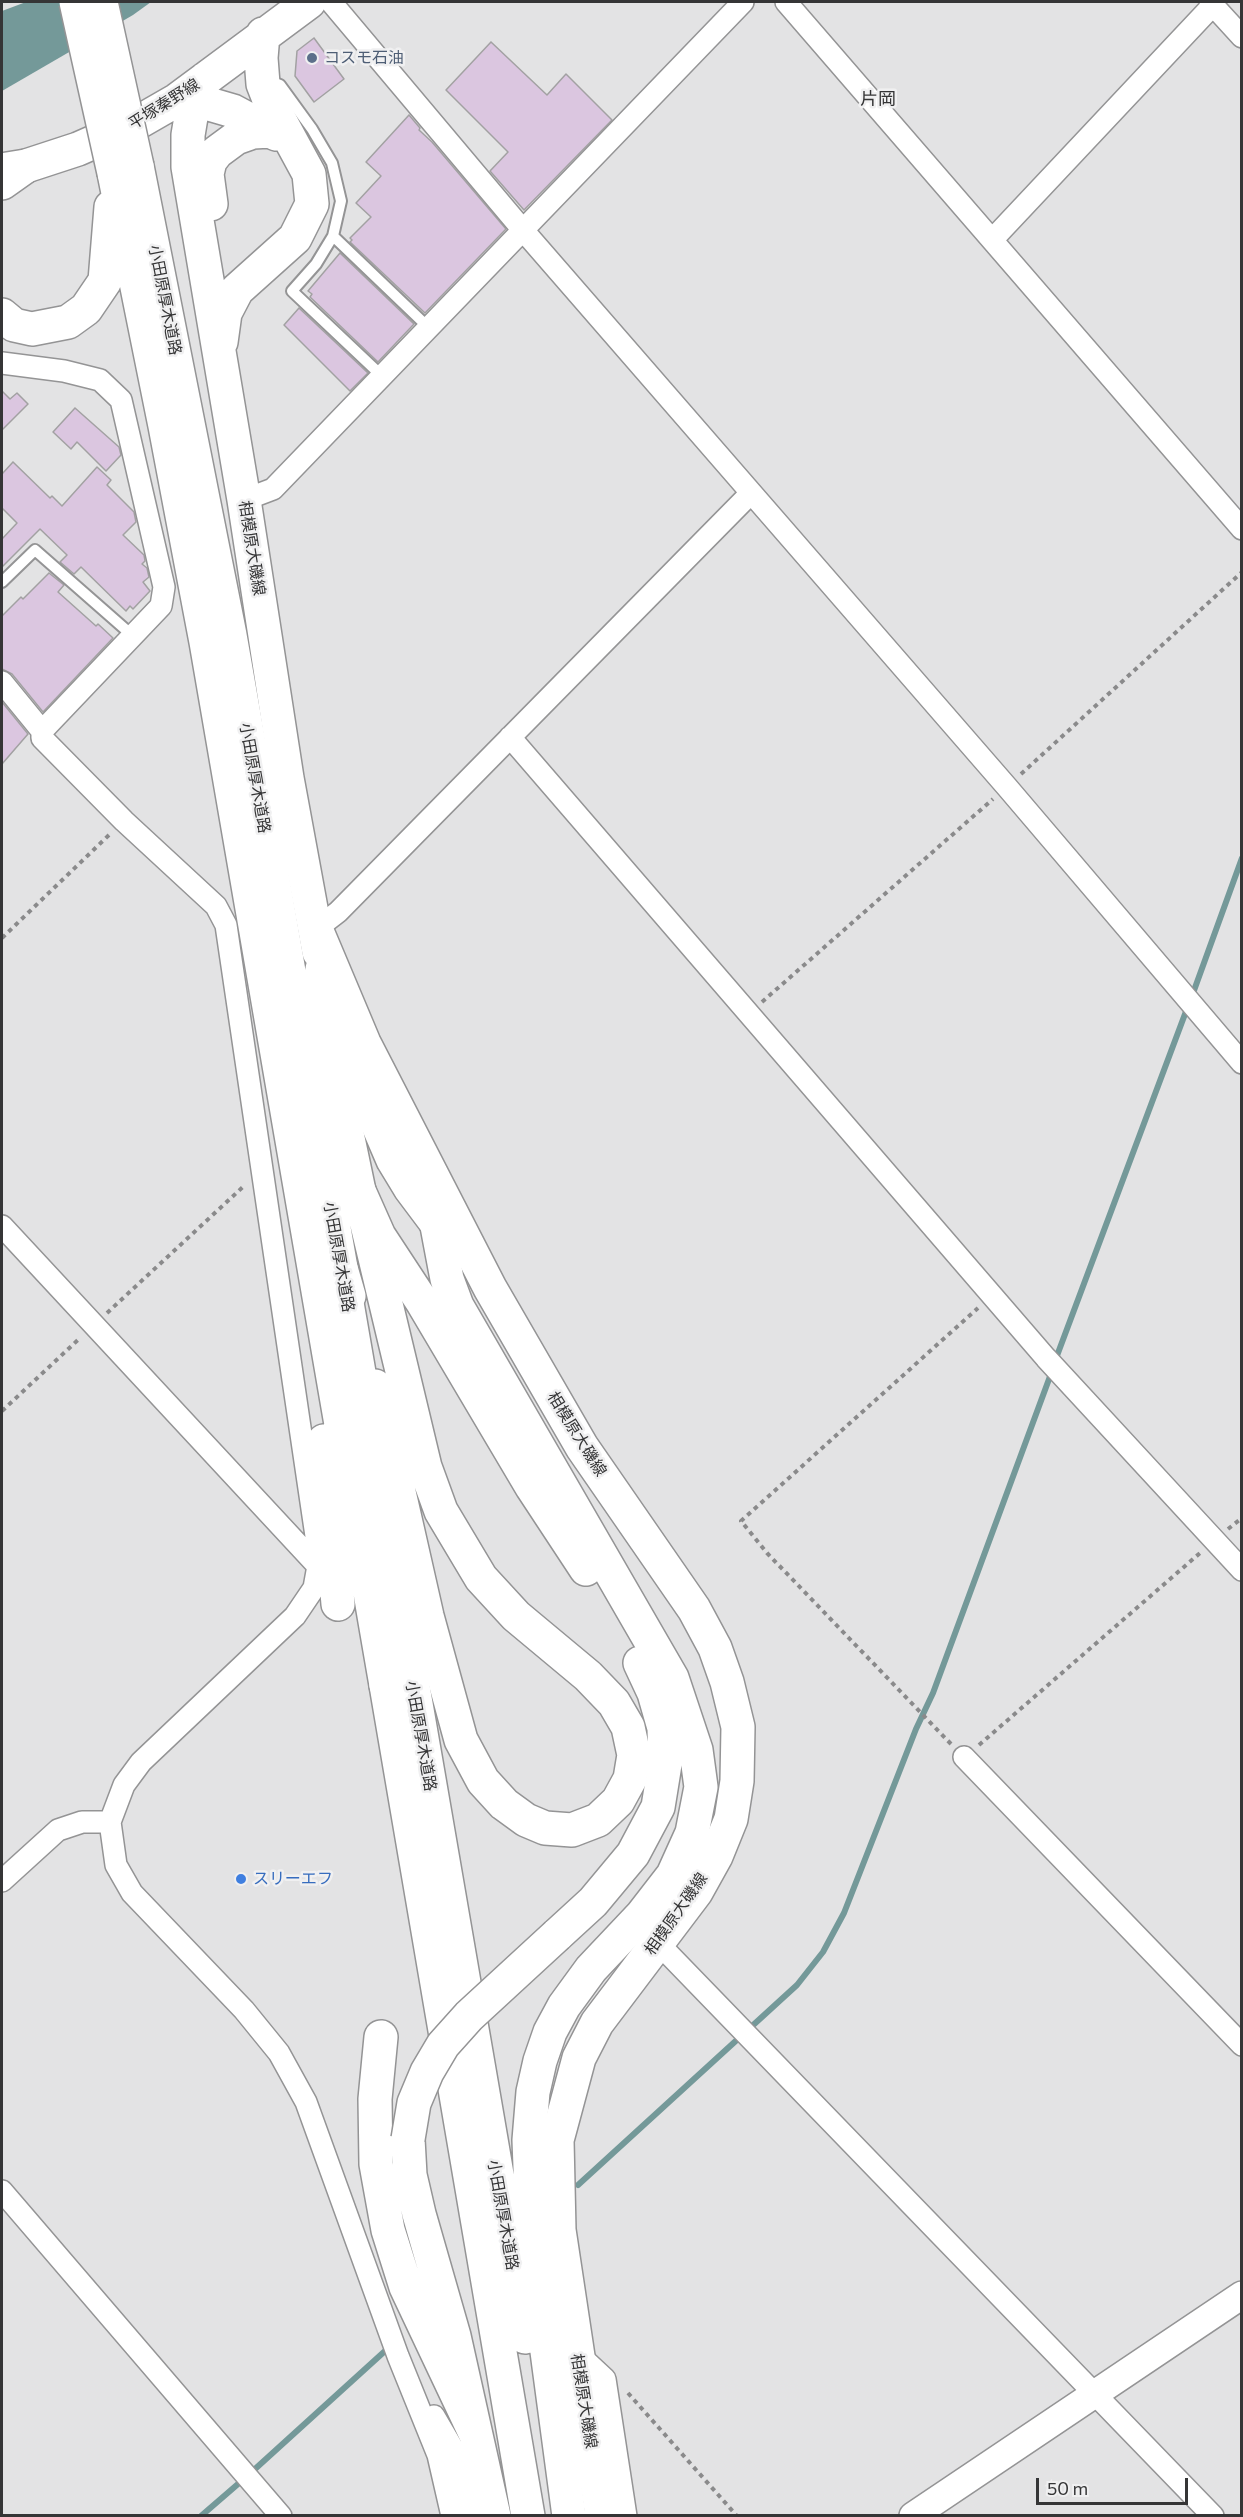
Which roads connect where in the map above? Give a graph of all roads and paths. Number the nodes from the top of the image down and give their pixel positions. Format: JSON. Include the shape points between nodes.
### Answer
{"nodes":[{"id":1,"x":76,"y":2,"type":"edge"},
{"id":2,"x":101,"y":2,"type":"edge"},
{"id":3,"x":309,"y":2,"type":"edge"},
{"id":4,"x":331,"y":2,"type":"edge"},
{"id":5,"x":743,"y":2,"type":"edge"},
{"id":6,"x":786,"y":2,"type":"edge"},
{"id":7,"x":1212,"y":3,"type":"edge"},
{"id":8,"x":263,"y":34,"type":"junction"},
{"id":9,"x":1242,"y":37,"type":"edge"},
{"id":10,"x":263,"y":84,"type":"junction"},
{"id":11,"x":192,"y":93,"type":"junction"},
{"id":12,"x":137,"y":123,"type":"junction"},
{"id":13,"x":283,"y":140,"type":"junction"},
{"id":14,"x":188,"y":167,"type":"junction"},
{"id":15,"x":126,"y":169,"type":"junction"},
{"id":16,"x":10,"y":173,"type":"edge"},
{"id":17,"x":522,"y":229,"type":"junction"},
{"id":18,"x":333,"y":237,"type":"junction"},
{"id":19,"x":992,"y":240,"type":"junction"},
{"id":20,"x":207,"y":288,"type":"junction"},
{"id":21,"x":2,"y":315,"type":"edge"},
{"id":22,"x":428,"y":327,"type":"junction"},
{"id":23,"x":218,"y":356,"type":"junction"},
{"id":24,"x":2,"y":363,"type":"edge"},
{"id":25,"x":382,"y":376,"type":"junction"},
{"id":26,"x":751,"y":493,"type":"junction"},
{"id":27,"x":244,"y":500,"type":"junction"},
{"id":28,"x":1242,"y":529,"type":"edge"},
{"id":29,"x":2,"y":582,"type":"edge"},
{"id":30,"x":133,"y":636,"type":"junction"},
{"id":31,"x":2,"y":682,"type":"edge"},
{"id":32,"x":42,"y":731,"type":"junction"},
{"id":33,"x":510,"y":737,"type":"junction"},
{"id":34,"x":124,"y":821,"type":"junction"},
{"id":35,"x":316,"y":929,"type":"junction"},
{"id":36,"x":2,"y":938,"type":"edge"},
{"id":37,"x":322,"y":969,"type":"junction"},
{"id":38,"x":364,"y":1043,"type":"junction"},
{"id":39,"x":1242,"y":1063,"type":"edge"},
{"id":40,"x":263,"y":1168,"type":"junction"},
{"id":41,"x":359,"y":1191,"type":"junction"},
{"id":42,"x":2,"y":1226,"type":"edge"},
{"id":43,"x":437,"y":1226,"type":"junction"},
{"id":44,"x":327,"y":1271,"type":"junction"},
{"id":45,"x":490,"y":1288,"type":"junction"},
{"id":46,"x":991,"y":1296,"type":"junction"},
{"id":47,"x":95,"y":1324,"type":"junction"},
{"id":48,"x":2,"y":1411,"type":"edge"},
{"id":49,"x":1242,"y":1518,"type":"edge"},
{"id":50,"x":1215,"y":1541,"type":"junction"},
{"id":51,"x":318,"y":1566,"type":"junction"},
{"id":52,"x":1242,"y":1570,"type":"edge"},
{"id":53,"x":338,"y":1604,"type":"dead end"},
{"id":54,"x":964,"y":1757,"type":"junction"},
{"id":55,"x":110,"y":1822,"type":"junction"},
{"id":56,"x":2,"y":1881,"type":"edge"},
{"id":57,"x":657,"y":1942,"type":"junction"},
{"id":58,"x":381,"y":2037,"type":"dead end"},
{"id":59,"x":1242,"y":2045,"type":"edge"},
{"id":60,"x":5,"y":2203,"type":"edge"},
{"id":61,"x":1242,"y":2295,"type":"edge"},
{"id":62,"x":576,"y":2351,"type":"junction"},
{"id":63,"x":398,"y":2356,"type":"junction"},
{"id":64,"x":605,"y":2379,"type":"junction"},
{"id":65,"x":1095,"y":2392,"type":"junction"},
{"id":66,"x":476,"y":2435,"type":"junction"},
{"id":67,"x":281,"y":2516,"type":"edge"},
{"id":68,"x":452,"y":2516,"type":"edge"},
{"id":69,"x":471,"y":2516,"type":"edge"},
{"id":70,"x":494,"y":2516,"type":"edge"},
{"id":71,"x":528,"y":2516,"type":"edge"},
{"id":72,"x":557,"y":2516,"type":"edge"},
{"id":73,"x":569,"y":2516,"type":"edge"},
{"id":74,"x":602,"y":2516,"type":"edge"},
{"id":75,"x":626,"y":2516,"type":"edge"},
{"id":76,"x":737,"y":2516,"type":"edge"},
{"id":77,"x":913,"y":2516,"type":"edge"},
{"id":78,"x":1213,"y":2516,"type":"edge"}],
"edges":[{"from":1,"to":15,"type":"main road","name":"小田原厚木道路","bridge":true},
{"from":2,"to":15,"type":"main road","name":"小田原厚木道路","bridge":true},
{"from":3,"to":8,"type":"main road","name":"平塚秦野線"},
{"from":4,"to":17,"type":"street"},
{"from":5,"to":17,"type":"street"},
{"from":6,"to":19,"type":"street"},
{"from":7,"to":9,"type":"street"},
{"from":7,"to":19,"type":"street"},
{"from":8,"to":10,"type":"main road"},
{"from":8,"to":11,"type":"main road","name":"平塚秦野線"},
{"from":10,"to":13,"type":"main road"},
{"from":10,"to":18,"type":"lane","via":[[274,81],[280,85],[332,164],[341,201]]},
{"from":11,"to":12,"type":"main road","name":"平塚秦野線"},
{"from":11,"to":13,"type":"main road"},
{"from":11,"to":14,"type":"main road"},
{"from":12,"to":14,"type":"main road","via":[[177,144]]},
{"from":12,"to":16,"type":"main road","name":"平塚秦野線"},
{"from":13,"to":20,"type":"main road","via":[[253,132],[236,138],[210,161],[207,174],[216,257]]},
{"from":13,"to":23,"type":"main road","via":[[309,174],[312,204],[295,238],[237,290],[225,313]]},
{"from":14,"to":20,"type":"main road","name":"相模原大磯線"},
{"from":15,"to":21,"type":"main road","via":[[105,281],[86,309],[68,322],[32,329],[14,325]]},
{"from":15,"to":44,"type":"main road","name":"小田原厚木道路","via":[[230,635]]},
{"from":17,"to":22,"type":"street"},
{"from":17,"to":26,"type":"street"},
{"from":18,"to":22,"type":"lane"},
{"from":18,"to":25,"type":"lane","via":[[292,291]]},
{"from":19,"to":28,"type":"street"},
{"from":20,"to":23,"type":"main road","name":"相模原大磯線"},
{"from":22,"to":25,"type":"street"},
{"from":23,"to":27,"type":"main road","name":"相模原大磯線"},
{"from":24,"to":30,"type":"street","via":[[64,371],[100,381],[121,400],[164,588],[160,606]]},
{"from":25,"to":27,"type":"street","via":[[273,489]]},
{"from":26,"to":33,"type":"street"},
{"from":26,"to":39,"type":"street"},
{"from":27,"to":35,"type":"main road","name":"相模原大磯線","via":[[287,778]]},
{"from":29,"to":30,"type":"lane","via":[[35,550]]},
{"from":30,"to":32,"type":"street"},
{"from":31,"to":32,"type":"street"},
{"from":32,"to":34,"type":"street","via":[[42,738]]},
{"from":33,"to":35,"type":"street","via":[[338,912]]},
{"from":33,"to":46,"type":"street"},
{"from":34,"to":36,"type":"path"},
{"from":34,"to":40,"type":"street","via":[[216,906],[226,925]]},
{"from":35,"to":37,"type":"main road","name":"相模原大磯線"},
{"from":35,"to":38,"type":"main road","name":"相模原大磯線"},
{"from":37,"to":41,"type":"main road","via":[[332,1061]]},
{"from":37,"to":43,"type":"main road","name":"相模原大磯線","via":[[346,1052],[393,1160]]},
{"from":38,"to":43,"type":"main road","via":[[383,1099],[433,1199]]},
{"from":38,"to":45,"type":"main road","name":"相模原大磯線"},
{"from":40,"to":47,"type":"path"},
{"from":40,"to":51,"type":"street"},
{"from":41,"to":44,"type":"main road","via":[[425,1467],[441,1511],[481,1578],[516,1616],[588,1676],[614,1703],[628,1727],[634,1755],[630,1779],[618,1802],[598,1820],[572,1830],[545,1828],[526,1820],[483,1781],[461,1740],[427,1616],[371,1373]]},
{"from":41,"to":66,"type":"main road","bridge":true,"via":[[379,1236],[633,1649],[654,1693],[664,1728],[665,1764],[658,1807],[633,1854],[593,1902],[443,2044],[414,2103],[408,2139],[410,2175]]},
{"from":42,"to":47,"type":"street"},
{"from":43,"to":45,"type":"main road","name":"相模原大磯線"},
{"from":43,"to":73,"type":"main road","via":[[447,1279],[457,1306],[672,1678],[696,1750],[701,1787],[692,1833],[673,1875],[564,2006],[547,2042],[534,2092],[529,2140],[531,2194],[540,2299]]},
{"from":44,"to":53,"type":"main road","via":[[319,1390]]},
{"from":44,"to":71,"type":"main road","name":"小田原厚木道路","via":[[386,1685]]},
{"from":44,"to":72,"type":"main road","name":"小田原厚木道路"},
{"from":45,"to":57,"type":"main road","name":"相模原大磯線","via":[[582,1447],[694,1609],[715,1648],[727,1682],[738,1727],[737,1781],[730,1819],[696,1892]]},
{"from":46,"to":50,"type":"street"},
{"from":46,"to":54,"type":"path","via":[[741,1521],[767,1553]]},
{"from":47,"to":48,"type":"path"},
{"from":47,"to":51,"type":"street"},
{"from":49,"to":50,"type":"path"},
{"from":50,"to":52,"type":"street"},
{"from":50,"to":54,"type":"path"},
{"from":51,"to":55,"type":"street","via":[[314,1588],[295,1616],[141,1762],[124,1785]]},
{"from":54,"to":59,"type":"street"},
{"from":55,"to":56,"type":"street","via":[[82,1822],[58,1830]]},
{"from":55,"to":63,"type":"street","via":[[116,1865],[132,1893],[244,2010],[279,2053],[306,2102]]},
{"from":57,"to":62,"type":"main road","name":"相模原大磯線","via":[[597,2023],[579,2058],[557,2140],[559,2230]]},
{"from":57,"to":65,"type":"street"},
{"from":58,"to":66,"type":"main road","via":[[375,2099],[376,2164],[388,2230],[406,2287]]},
{"from":60,"to":67,"type":"street"},
{"from":61,"to":65,"type":"street"},
{"from":62,"to":64,"type":"street"},
{"from":62,"to":74,"type":"main road","name":"相模原大磯線"},
{"from":63,"to":68,"type":"street","via":[[438,2455]]},
{"from":63,"to":69,"type":"street","via":[[455,2452]]},
{"from":64,"to":75,"type":"street"},
{"from":64,"to":76,"type":"path","via":[[621,2385]]},
{"from":65,"to":77,"type":"street"},
{"from":65,"to":78,"type":"street"},
{"from":66,"to":70,"type":"main road"}]}
